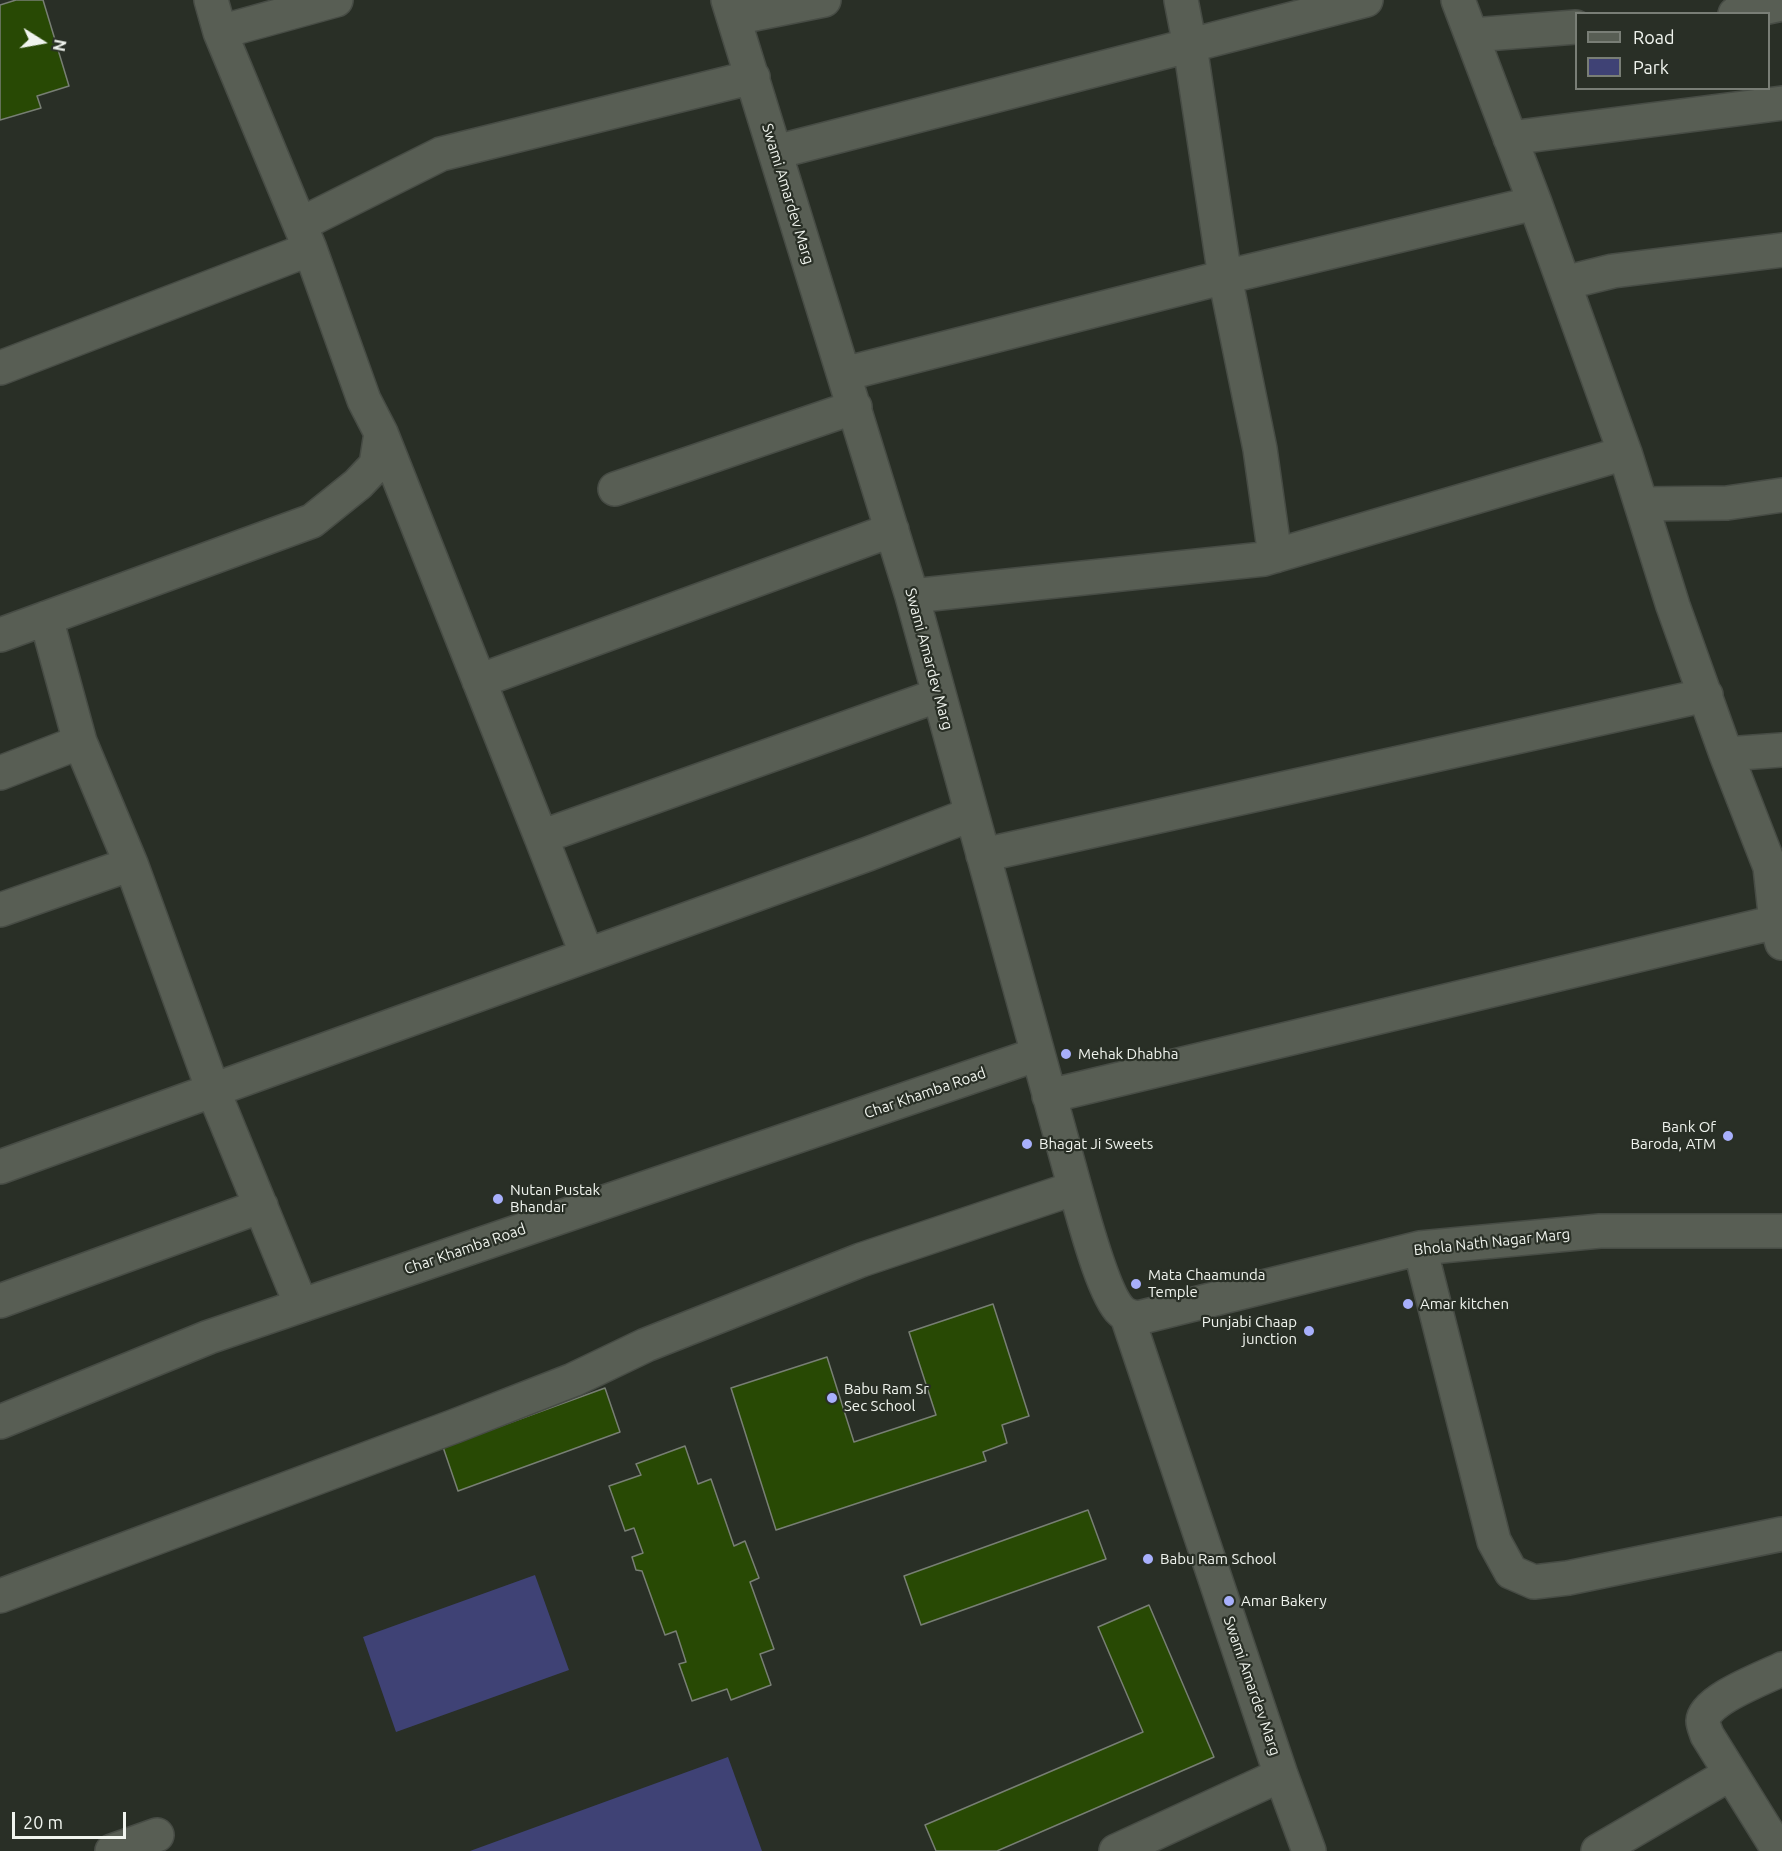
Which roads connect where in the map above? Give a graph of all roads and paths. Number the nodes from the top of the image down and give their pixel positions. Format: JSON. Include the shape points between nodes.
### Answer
{"nodes":[{"id":1,"x":210,"y":0,"type":"edge"},
{"id":2,"x":336,"y":0,"type":"edge"},
{"id":3,"x":824,"y":0,"type":"edge"},
{"id":4,"x":1181,"y":0,"type":"edge"},
{"id":5,"x":1366,"y":0,"type":"edge"},
{"id":6,"x":1458,"y":0,"type":"edge"},
{"id":7,"x":1782,"y":4,"type":"edge"},
{"id":8,"x":731,"y":9,"type":"edge"},
{"id":9,"x":1744,"y":12,"type":"edge"},
{"id":10,"x":1575,"y":27,"type":"edge"},
{"id":11,"x":220,"y":32,"type":"junction"},
{"id":12,"x":1472,"y":35,"type":"junction"},
{"id":13,"x":1190,"y":46,"type":"junction"},
{"id":14,"x":753,"y":77,"type":"junction"},
{"id":15,"x":1782,"y":103,"type":"edge"},
{"id":16,"x":1510,"y":138,"type":"junction"},
{"id":17,"x":776,"y":152,"type":"junction"},
{"id":18,"x":1535,"y":203,"type":"junction"},
{"id":19,"x":306,"y":236,"type":"junction"},
{"id":20,"x":1782,"y":250,"type":"edge"},
{"id":21,"x":1224,"y":277,"type":"junction"},
{"id":22,"x":1564,"y":283,"type":"junction"},
{"id":23,"x":0,"y":368,"type":"edge"},
{"id":24,"x":844,"y":374,"type":"junction"},
{"id":25,"x":855,"y":407,"type":"junction"},
{"id":26,"x":381,"y":433,"type":"junction"},
{"id":27,"x":1625,"y":453,"type":"junction"},
{"id":28,"x":615,"y":489,"type":"dead end"},
{"id":29,"x":1782,"y":495,"type":"edge"},
{"id":30,"x":1641,"y":504,"type":"junction"},
{"id":31,"x":892,"y":530,"type":"junction"},
{"id":32,"x":1275,"y":556,"type":"junction"},
{"id":33,"x":912,"y":596,"type":"junction"},
{"id":34,"x":46,"y":618,"type":"junction"},
{"id":35,"x":0,"y":635,"type":"edge"},
{"id":36,"x":479,"y":681,"type":"junction"},
{"id":37,"x":939,"y":694,"type":"junction"},
{"id":38,"x":1706,"y":694,"type":"junction"},
{"id":39,"x":80,"y":742,"type":"junction"},
{"id":40,"x":1782,"y":750,"type":"edge"},
{"id":41,"x":1726,"y":754,"type":"junction"},
{"id":42,"x":0,"y":772,"type":"edge"},
{"id":43,"x":972,"y":814,"type":"junction"},
{"id":44,"x":541,"y":837,"type":"junction"},
{"id":45,"x":983,"y":855,"type":"junction"},
{"id":46,"x":131,"y":864,"type":"junction"},
{"id":47,"x":1776,"y":867,"type":"edge"},
{"id":48,"x":0,"y":910,"type":"edge"},
{"id":49,"x":1779,"y":932,"type":"edge"},
{"id":50,"x":587,"y":955,"type":"junction"},
{"id":51,"x":1038,"y":1054,"type":"junction"},
{"id":52,"x":213,"y":1090,"type":"junction"},
{"id":53,"x":1049,"y":1096,"type":"junction"},
{"id":54,"x":0,"y":1167,"type":"edge"},
{"id":55,"x":1075,"y":1188,"type":"junction"},
{"id":56,"x":261,"y":1206,"type":"junction"},
{"id":57,"x":1782,"y":1231,"type":"edge"},
{"id":58,"x":1420,"y":1248,"type":"junction"},
{"id":59,"x":0,"y":1301,"type":"edge"},
{"id":60,"x":301,"y":1305,"type":"junction"},
{"id":61,"x":1133,"y":1317,"type":"junction"},
{"id":62,"x":0,"y":1422,"type":"edge"},
{"id":63,"x":1782,"y":1533,"type":"edge"},
{"id":64,"x":0,"y":1596,"type":"edge"},
{"id":65,"x":1782,"y":1669,"type":"edge"},
{"id":66,"x":1730,"y":1774,"type":"junction"},
{"id":67,"x":1281,"y":1775,"type":"junction"},
{"id":68,"x":157,"y":1835,"type":"dead end"},
{"id":69,"x":112,"y":1851,"type":"edge"},
{"id":70,"x":1116,"y":1851,"type":"edge"},
{"id":71,"x":1309,"y":1851,"type":"edge"},
{"id":72,"x":1598,"y":1851,"type":"edge"},
{"id":73,"x":1779,"y":1851,"type":"edge"}],
"edges":[{"from":1,"to":11,"type":"street"},
{"from":2,"to":11,"type":"street"},
{"from":3,"to":8,"type":"street"},
{"from":4,"to":13,"type":"street"},
{"from":5,"to":13,"type":"street"},
{"from":6,"to":12,"type":"street"},
{"from":7,"to":9,"type":"street"},
{"from":8,"to":14,"type":"street","name":"Swami Amardev Marg"},
{"from":10,"to":12,"type":"street"},
{"from":11,"to":19,"type":"street"},
{"from":12,"to":16,"type":"street"},
{"from":13,"to":17,"type":"street"},
{"from":13,"to":21,"type":"street"},
{"from":14,"to":17,"type":"street","name":"Swami Amardev Marg"},
{"from":14,"to":19,"type":"street","via":[[441,154]]},
{"from":15,"to":16,"type":"street"},
{"from":16,"to":18,"type":"street"},
{"from":17,"to":24,"type":"street","name":"Swami Amardev Marg"},
{"from":18,"to":21,"type":"street"},
{"from":18,"to":22,"type":"street"},
{"from":19,"to":23,"type":"street"},
{"from":19,"to":26,"type":"street","via":[[364,400]]},
{"from":20,"to":22,"type":"street","via":[[1612,272]]},
{"from":21,"to":24,"type":"street"},
{"from":21,"to":32,"type":"street","via":[[1260,449]]},
{"from":22,"to":27,"type":"street"},
{"from":24,"to":25,"type":"street","name":"Swami Amardev Marg"},
{"from":25,"to":28,"type":"street"},
{"from":25,"to":31,"type":"street","name":"Swami Amardev Marg"},
{"from":26,"to":34,"type":"street","via":[[376,465],[312,521]]},
{"from":26,"to":36,"type":"street"},
{"from":27,"to":30,"type":"street"},
{"from":27,"to":32,"type":"street"},
{"from":29,"to":30,"type":"street","via":[[1727,503]]},
{"from":30,"to":38,"type":"street"},
{"from":31,"to":33,"type":"street","name":"Swami Amardev Marg"},
{"from":31,"to":36,"type":"street"},
{"from":32,"to":33,"type":"street"},
{"from":33,"to":37,"type":"street","name":"Swami Amardev Marg"},
{"from":34,"to":35,"type":"street"},
{"from":34,"to":39,"type":"street"},
{"from":36,"to":44,"type":"street"},
{"from":37,"to":43,"type":"street","name":"Swami Amardev Marg"},
{"from":37,"to":44,"type":"street"},
{"from":38,"to":41,"type":"street"},
{"from":38,"to":45,"type":"street"},
{"from":39,"to":42,"type":"street"},
{"from":39,"to":46,"type":"street"},
{"from":40,"to":41,"type":"street"},
{"from":41,"to":47,"type":"street"},
{"from":43,"to":45,"type":"street","name":"Swami Amardev Marg"},
{"from":43,"to":50,"type":"street"},
{"from":44,"to":50,"type":"street"},
{"from":45,"to":51,"type":"street","name":"Swami Amardev Marg"},
{"from":46,"to":48,"type":"street"},
{"from":46,"to":52,"type":"street"},
{"from":47,"to":49,"type":"street"},
{"from":49,"to":53,"type":"street"},
{"from":50,"to":52,"type":"street"},
{"from":51,"to":53,"type":"street","name":"Swami Amardev Marg"},
{"from":51,"to":60,"type":"street","name":"Char Khamba Road"},
{"from":52,"to":54,"type":"street"},
{"from":52,"to":56,"type":"street"},
{"from":53,"to":55,"type":"street","name":"Swami Amardev Marg"},
{"from":55,"to":61,"type":"street","name":"Swami Amardev Marg","via":[[1115,1304]]},
{"from":55,"to":64,"type":"street","via":[[861,1260],[646,1345],[573,1380]]},
{"from":56,"to":59,"type":"street"},
{"from":56,"to":60,"type":"street"},
{"from":57,"to":58,"type":"street","name":"Bhola Nath Nagar Marg","via":[[1600,1231]]},
{"from":58,"to":61,"type":"street","name":"Bhola Nath Nagar Marg"},
{"from":58,"to":63,"type":"street","via":[[1494,1540],[1511,1572],[1534,1582],[1568,1578]]},
{"from":60,"to":62,"type":"street","name":"Char Khamba Road","via":[[209,1337]]},
{"from":61,"to":67,"type":"street","name":"Swami Amardev Marg"},
{"from":65,"to":66,"type":"street","via":[[1718,1701],[1708,1710],[1703,1721],[1707,1736]]},
{"from":66,"to":72,"type":"street"},
{"from":66,"to":73,"type":"street"},
{"from":67,"to":70,"type":"street"},
{"from":67,"to":71,"type":"street","name":"Swami Amardev Marg"},
{"from":68,"to":69,"type":"street"}]}
